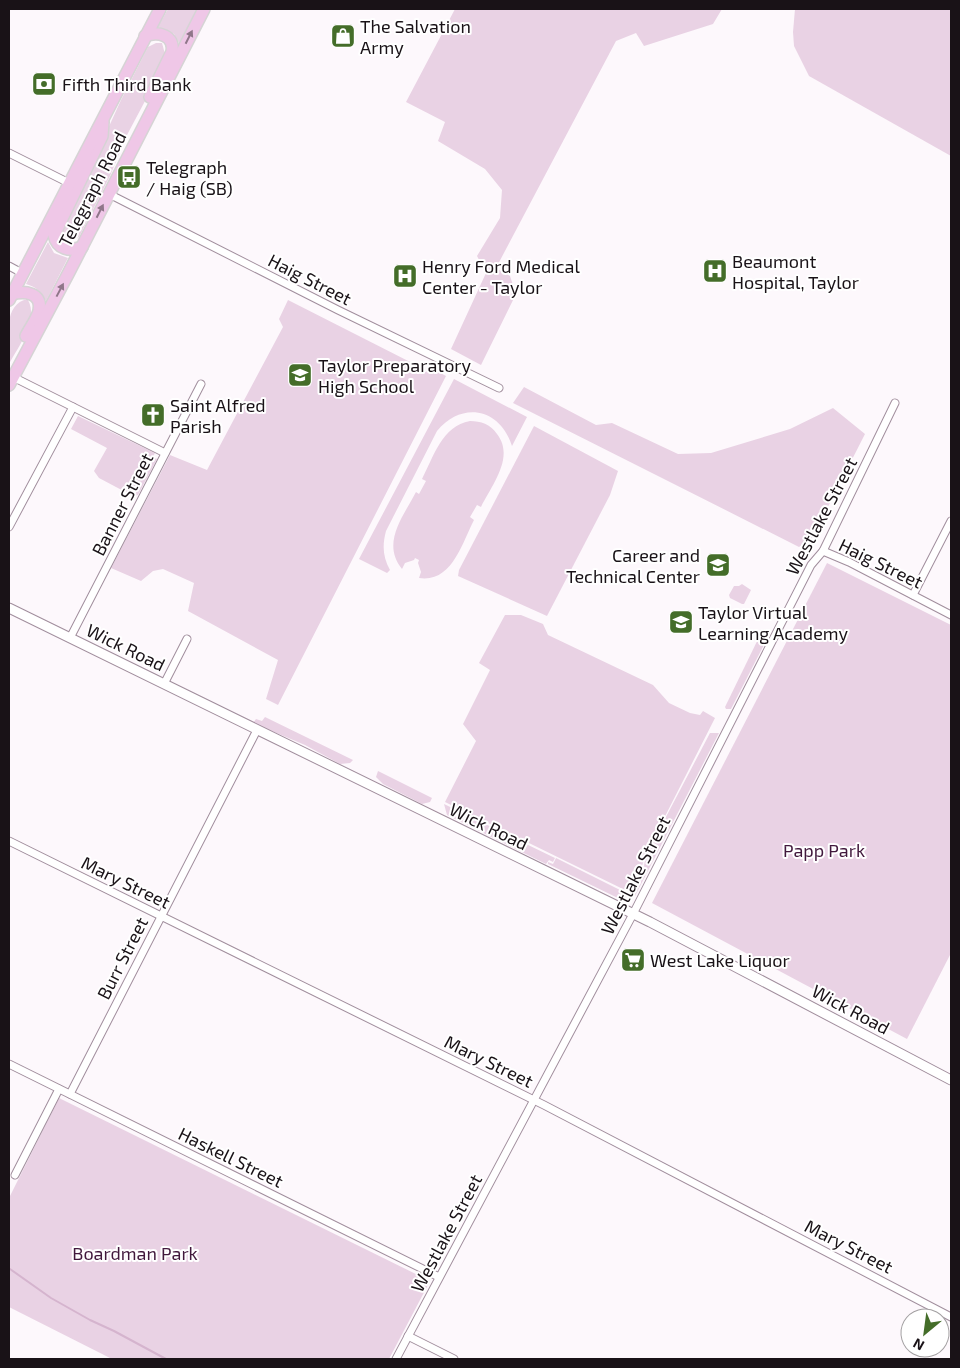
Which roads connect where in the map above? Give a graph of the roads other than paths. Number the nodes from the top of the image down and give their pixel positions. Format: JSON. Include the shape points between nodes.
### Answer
{"nodes":[{"id":1,"x":160,"y":9,"type":"edge"},
{"id":2,"x":204,"y":9,"type":"edge"},
{"id":3,"x":145,"y":36,"type":"junction"},
{"id":4,"x":103,"y":116,"type":"junction"},
{"id":5,"x":9,"y":153,"type":"edge"},
{"id":6,"x":116,"y":181,"type":"junction"},
{"id":7,"x":69,"y":183,"type":"junction"},
{"id":8,"x":109,"y":194,"type":"junction"},
{"id":9,"x":82,"y":247,"type":"junction"},
{"id":10,"x":9,"y":266,"type":"edge"},
{"id":11,"x":22,"y":273,"type":"junction"},
{"id":12,"x":10,"y":297,"type":"edge"},
{"id":13,"x":10,"y":378,"type":"edge"},
{"id":14,"x":201,"y":384,"type":"dead end"},
{"id":15,"x":499,"y":388,"type":"dead end"},
{"id":16,"x":896,"y":403,"type":"dead end"},
{"id":17,"x":73,"y":407,"type":"junction"},
{"id":18,"x":164,"y":453,"type":"junction"},
{"id":19,"x":951,"y":521,"type":"edge"},
{"id":20,"x":9,"y":528,"type":"edge"},
{"id":21,"x":823,"y":551,"type":"junction"},
{"id":22,"x":913,"y":595,"type":"junction"},
{"id":23,"x":9,"y":608,"type":"edge"},
{"id":24,"x":951,"y":615,"type":"edge"},
{"id":25,"x":70,"y":638,"type":"junction"},
{"id":26,"x":187,"y":640,"type":"dead end"},
{"id":27,"x":164,"y":684,"type":"junction"},
{"id":28,"x":257,"y":730,"type":"junction"},
{"id":29,"x":9,"y":840,"type":"edge"},
{"id":30,"x":633,"y":914,"type":"junction"},
{"id":31,"x":161,"y":916,"type":"junction"},
{"id":32,"x":9,"y":1064,"type":"edge"},
{"id":33,"x":951,"y":1080,"type":"edge"},
{"id":34,"x":59,"y":1089,"type":"junction"},
{"id":35,"x":70,"y":1094,"type":"junction"},
{"id":36,"x":534,"y":1100,"type":"junction"},
{"id":37,"x":15,"y":1175,"type":"dead end"},
{"id":38,"x":439,"y":1278,"type":"junction"},
{"id":39,"x":951,"y":1317,"type":"edge"},
{"id":40,"x":408,"y":1336,"type":"junction"},
{"id":41,"x":396,"y":1359,"type":"edge"},
{"id":42,"x":454,"y":1359,"type":"edge"}],
"edges":[{"from":1,"to":3,"type":"main road","name":"Telegraph Road"},
{"from":6,"to":2,"type":"main road","name":"Telegraph Road","one_way":true},
{"from":3,"to":4,"type":"main road","name":"Telegraph Road"},
{"from":3,"to":6,"type":"main road","via":[[164,35],[171,41],[173,50],[130,136]]},
{"from":4,"to":7,"type":"main road","name":"Telegraph Road"},
{"from":4,"to":9,"type":"main road","via":[[102,136],[54,235],[58,244],[67,249]]},
{"from":5,"to":7,"type":"street"},
{"from":6,"to":8,"type":"main road","name":"Telegraph Road"},
{"from":7,"to":11,"type":"main road","name":"Telegraph Road"},
{"from":9,"to":8,"type":"main road","name":"Telegraph Road","one_way":true},
{"from":8,"to":15,"type":"street","name":"Haig Street"},
{"from":13,"to":9,"type":"main road","name":"Telegraph Road","one_way":true},
{"from":10,"to":11,"type":"street"},
{"from":11,"to":12,"type":"main road","name":"Telegraph Road"},
{"from":12,"to":13,"type":"main road","via":[[25,292],[34,295],[39,310]]},
{"from":13,"to":17,"type":"street"},
{"from":14,"to":18,"type":"street","name":"Banner Street"},
{"from":16,"to":21,"type":"street","name":"Westlake Street"},
{"from":17,"to":18,"type":"street"},
{"from":17,"to":20,"type":"street"},
{"from":18,"to":25,"type":"street","name":"Banner Street"},
{"from":19,"to":22,"type":"street"},
{"from":21,"to":22,"type":"street","name":"Haig Street"},
{"from":21,"to":30,"type":"street","name":"Westlake Street","via":[[811,565]]},
{"from":22,"to":24,"type":"street","name":"Haig Street"},
{"from":23,"to":25,"type":"street","name":"Wick Road"},
{"from":25,"to":27,"type":"street","name":"Wick Road"},
{"from":26,"to":27,"type":"street"},
{"from":27,"to":28,"type":"street","name":"Wick Road"},
{"from":28,"to":30,"type":"street","name":"Wick Road"},
{"from":28,"to":31,"type":"street","name":"Burr Street"},
{"from":29,"to":31,"type":"street","name":"Mary Street"},
{"from":30,"to":33,"type":"street","name":"Wick Road"},
{"from":30,"to":36,"type":"street","name":"Westlake Street"},
{"from":31,"to":35,"type":"street","name":"Burr Street"},
{"from":31,"to":36,"type":"street","name":"Mary Street"},
{"from":32,"to":34,"type":"street","name":"Haskell Street"},
{"from":34,"to":35,"type":"street","name":"Haskell Street"},
{"from":34,"to":37,"type":"street"},
{"from":35,"to":38,"type":"street","name":"Haskell Street"},
{"from":36,"to":38,"type":"street","name":"Westlake Street"},
{"from":36,"to":39,"type":"street","name":"Mary Street"},
{"from":38,"to":40,"type":"street","name":"Westlake Street"},
{"from":40,"to":41,"type":"street","name":"Westlake Street"},
{"from":40,"to":42,"type":"street"}]}
